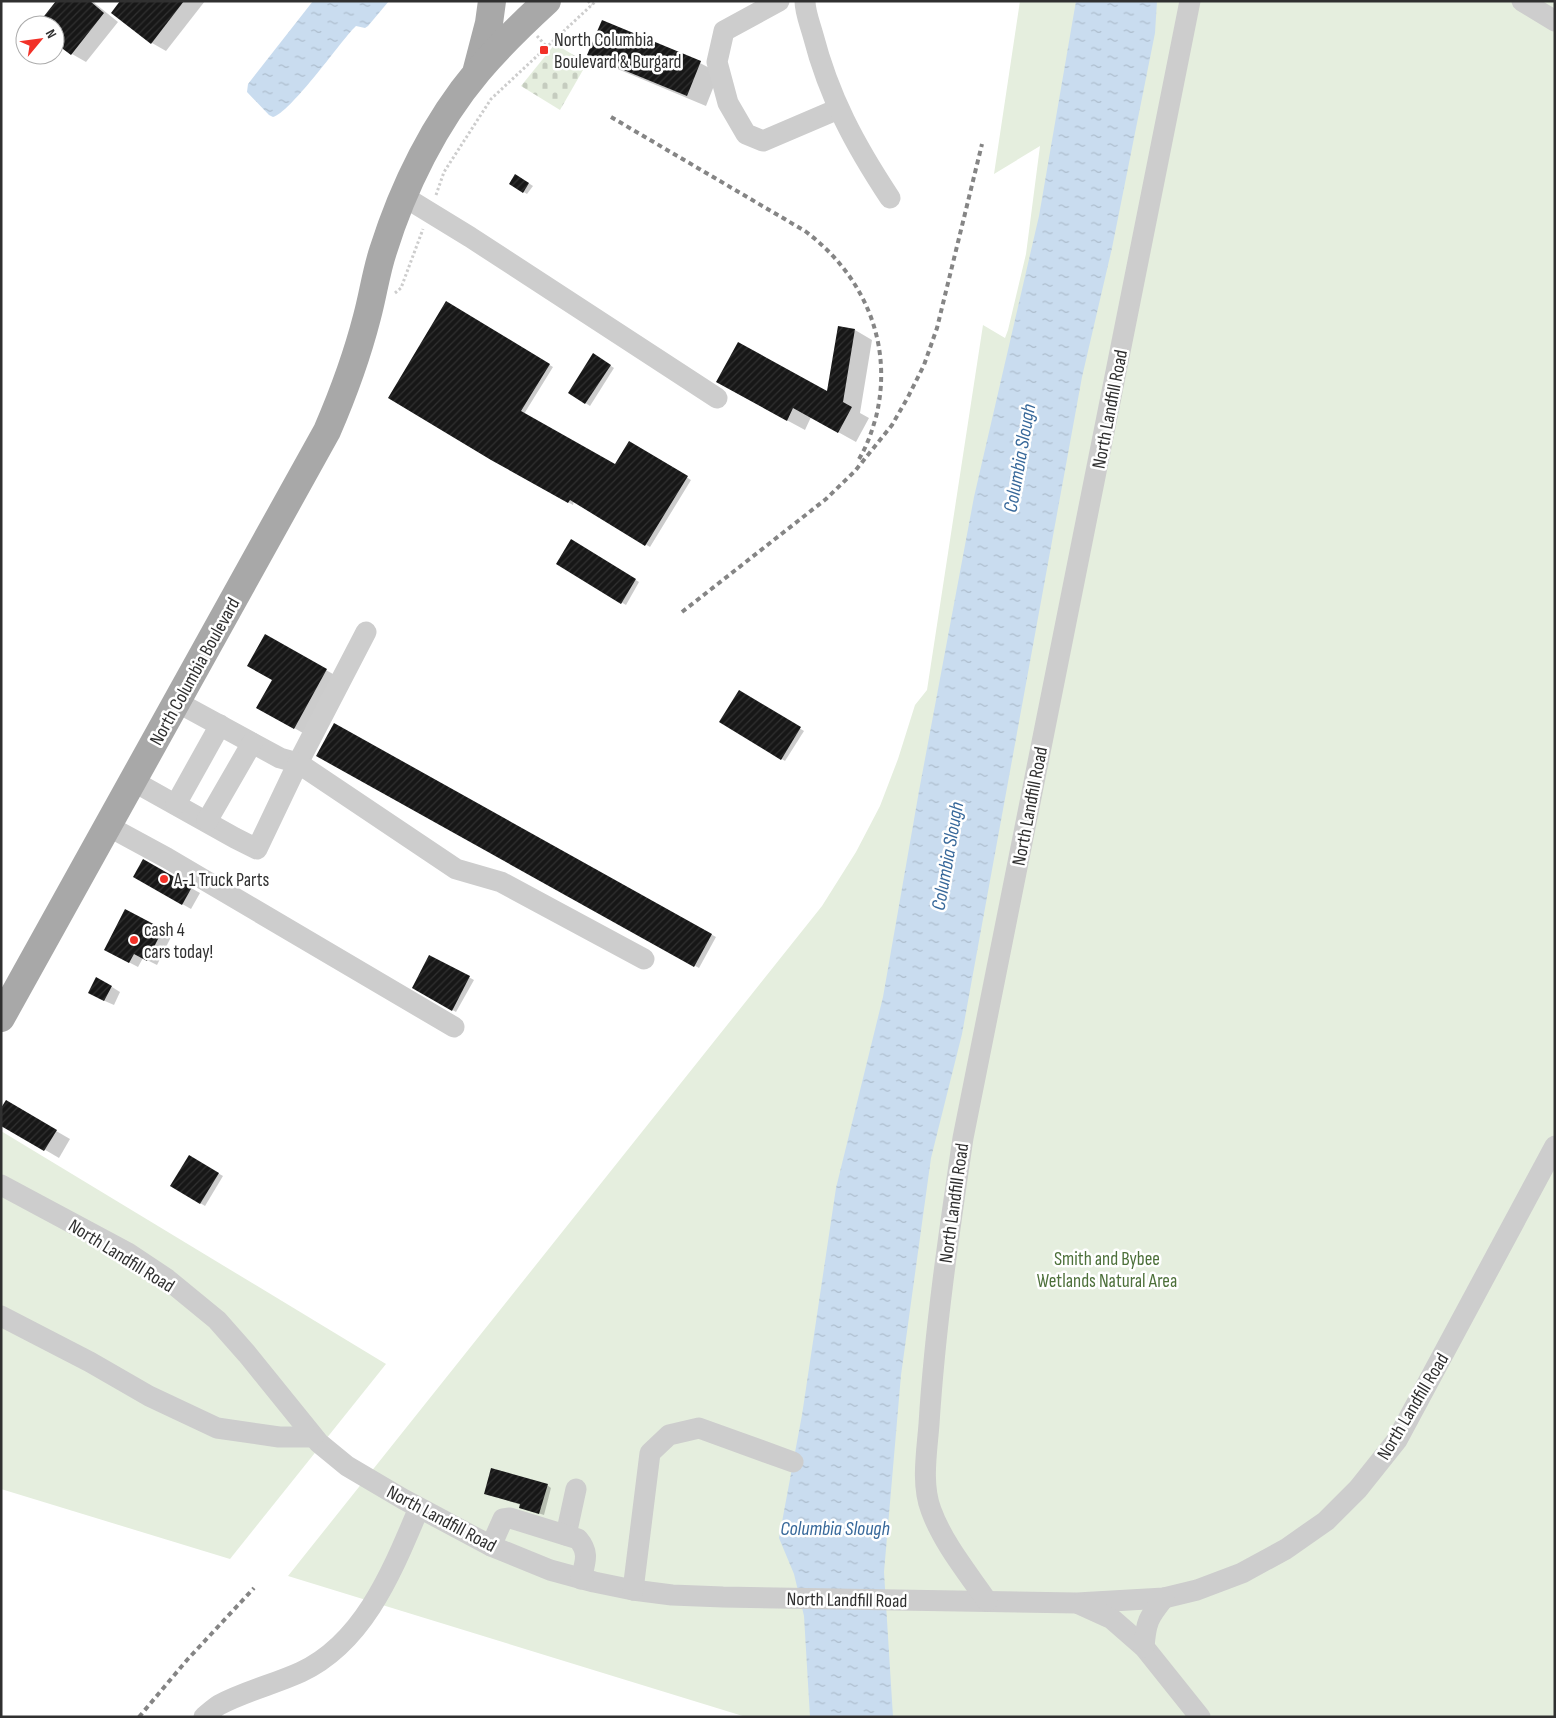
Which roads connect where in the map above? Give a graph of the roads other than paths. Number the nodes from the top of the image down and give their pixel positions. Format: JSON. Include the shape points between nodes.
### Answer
{"nodes":[{"id":1,"x":492,"y":1,"type":"edge"},
{"id":2,"x":548,"y":1,"type":"edge"},
{"id":3,"x":779,"y":1,"type":"edge"},
{"id":4,"x":805,"y":1,"type":"edge"},
{"id":5,"x":1190,"y":1,"type":"edge"},
{"id":6,"x":1522,"y":1,"type":"edge"},
{"id":7,"x":1555,"y":21,"type":"edge"},
{"id":8,"x":476,"y":73,"type":"junction"},
{"id":9,"x":838,"y":109,"type":"junction"},
{"id":10,"x":403,"y":196,"type":"junction"},
{"id":11,"x":890,"y":198,"type":"dead end"},
{"id":12,"x":717,"y":398,"type":"dead end"},
{"id":13,"x":366,"y":632,"type":"dead end"},
{"id":14,"x":177,"y":702,"type":"junction"},
{"id":15,"x":220,"y":725,"type":"junction"},
{"id":16,"x":252,"y":743,"type":"junction"},
{"id":17,"x":289,"y":761,"type":"junction"},
{"id":18,"x":133,"y":781,"type":"junction"},
{"id":19,"x":176,"y":804,"type":"junction"},
{"id":20,"x":207,"y":821,"type":"junction"},
{"id":21,"x":108,"y":826,"type":"junction"},
{"id":22,"x":644,"y":959,"type":"dead end"},
{"id":23,"x":1,"y":1018,"type":"edge"},
{"id":24,"x":454,"y":1027,"type":"dead end"},
{"id":25,"x":1555,"y":1146,"type":"edge"},
{"id":26,"x":1,"y":1185,"type":"edge"},
{"id":27,"x":1,"y":1316,"type":"edge"},
{"id":28,"x":314,"y":1437,"type":"junction"},
{"id":29,"x":793,"y":1462,"type":"dead end"},
{"id":30,"x":576,"y":1489,"type":"dead end"},
{"id":31,"x":418,"y":1508,"type":"junction"},
{"id":32,"x":566,"y":1535,"type":"junction"},
{"id":33,"x":491,"y":1546,"type":"junction"},
{"id":34,"x":582,"y":1579,"type":"junction"},
{"id":35,"x":634,"y":1590,"type":"junction"},
{"id":36,"x":1164,"y":1598,"type":"junction"},
{"id":37,"x":980,"y":1600,"type":"junction"},
{"id":38,"x":1076,"y":1603,"type":"junction"},
{"id":39,"x":1144,"y":1647,"type":"junction"},
{"id":40,"x":204,"y":1717,"type":"edge"},
{"id":41,"x":1200,"y":1717,"type":"edge"}],
"edges":[{"from":1,"to":8,"type":"main road"},
{"from":2,"to":8,"type":"main road","name":"North Columbia Boulevard"},
{"from":3,"to":9,"type":"street","via":[[724,31],[717,62],[728,103],[746,134],[763,141]]},
{"from":4,"to":9,"type":"street","via":[[820,64]]},
{"from":5,"to":37,"type":"street","name":"North Landfill Road","via":[[963,1138],[938,1312],[926,1489],[930,1510]]},
{"from":6,"to":7,"type":"street"},
{"from":8,"to":10,"type":"main road","name":"North Columbia Boulevard","via":[[441,124]]},
{"from":9,"to":11,"type":"street"},
{"from":10,"to":12,"type":"street"},
{"from":10,"to":14,"type":"main road","name":"North Columbia Boulevard","via":[[383,252],[346,386],[327,431]]},
{"from":13,"to":17,"type":"street"},
{"from":14,"to":15,"type":"street"},
{"from":14,"to":18,"type":"main road","name":"North Columbia Boulevard"},
{"from":15,"to":16,"type":"street"},
{"from":15,"to":19,"type":"street"},
{"from":16,"to":17,"type":"street"},
{"from":16,"to":20,"type":"street"},
{"from":17,"to":20,"type":"street","via":[[257,849]]},
{"from":17,"to":22,"type":"street","via":[[456,869],[501,882]]},
{"from":18,"to":19,"type":"street"},
{"from":18,"to":21,"type":"main road","name":"North Columbia Boulevard"},
{"from":19,"to":20,"type":"street"},
{"from":21,"to":23,"type":"main road","name":"North Columbia Boulevard"},
{"from":21,"to":24,"type":"street"},
{"from":25,"to":36,"type":"street","name":"North Landfill Road","via":[[1397,1440],[1358,1489],[1326,1521],[1286,1548],[1233,1576]]},
{"from":26,"to":28,"type":"street","name":"North Landfill Road","via":[[128,1253],[217,1320]]},
{"from":27,"to":28,"type":"street","via":[[149,1396],[217,1428],[279,1437]]},
{"from":28,"to":31,"type":"street","name":"North Landfill Road","via":[[347,1466]]},
{"from":29,"to":35,"type":"street","via":[[699,1428],[669,1435],[650,1453]]},
{"from":30,"to":32,"type":"street"},
{"from":31,"to":33,"type":"street","name":"North Landfill Road"},
{"from":31,"to":40,"type":"street","via":[[388,1578],[362,1619],[334,1650],[302,1671],[219,1705]]},
{"from":32,"to":33,"type":"street","via":[[510,1518],[503,1519]]},
{"from":32,"to":34,"type":"street","via":[[578,1539],[584,1546]]},
{"from":33,"to":34,"type":"street","name":"North Landfill Road"},
{"from":34,"to":35,"type":"street","name":"North Landfill Road"},
{"from":35,"to":37,"type":"street","name":"North Landfill Road","via":[[723,1597]]},
{"from":36,"to":38,"type":"street","name":"North Landfill Road"},
{"from":36,"to":39,"type":"street","via":[[1149,1616]]},
{"from":37,"to":38,"type":"street","name":"North Landfill Road"},
{"from":38,"to":39,"type":"street","name":"North Landfill Road","via":[[1112,1619]]},
{"from":39,"to":41,"type":"street","name":"North Landfill Road"}]}
